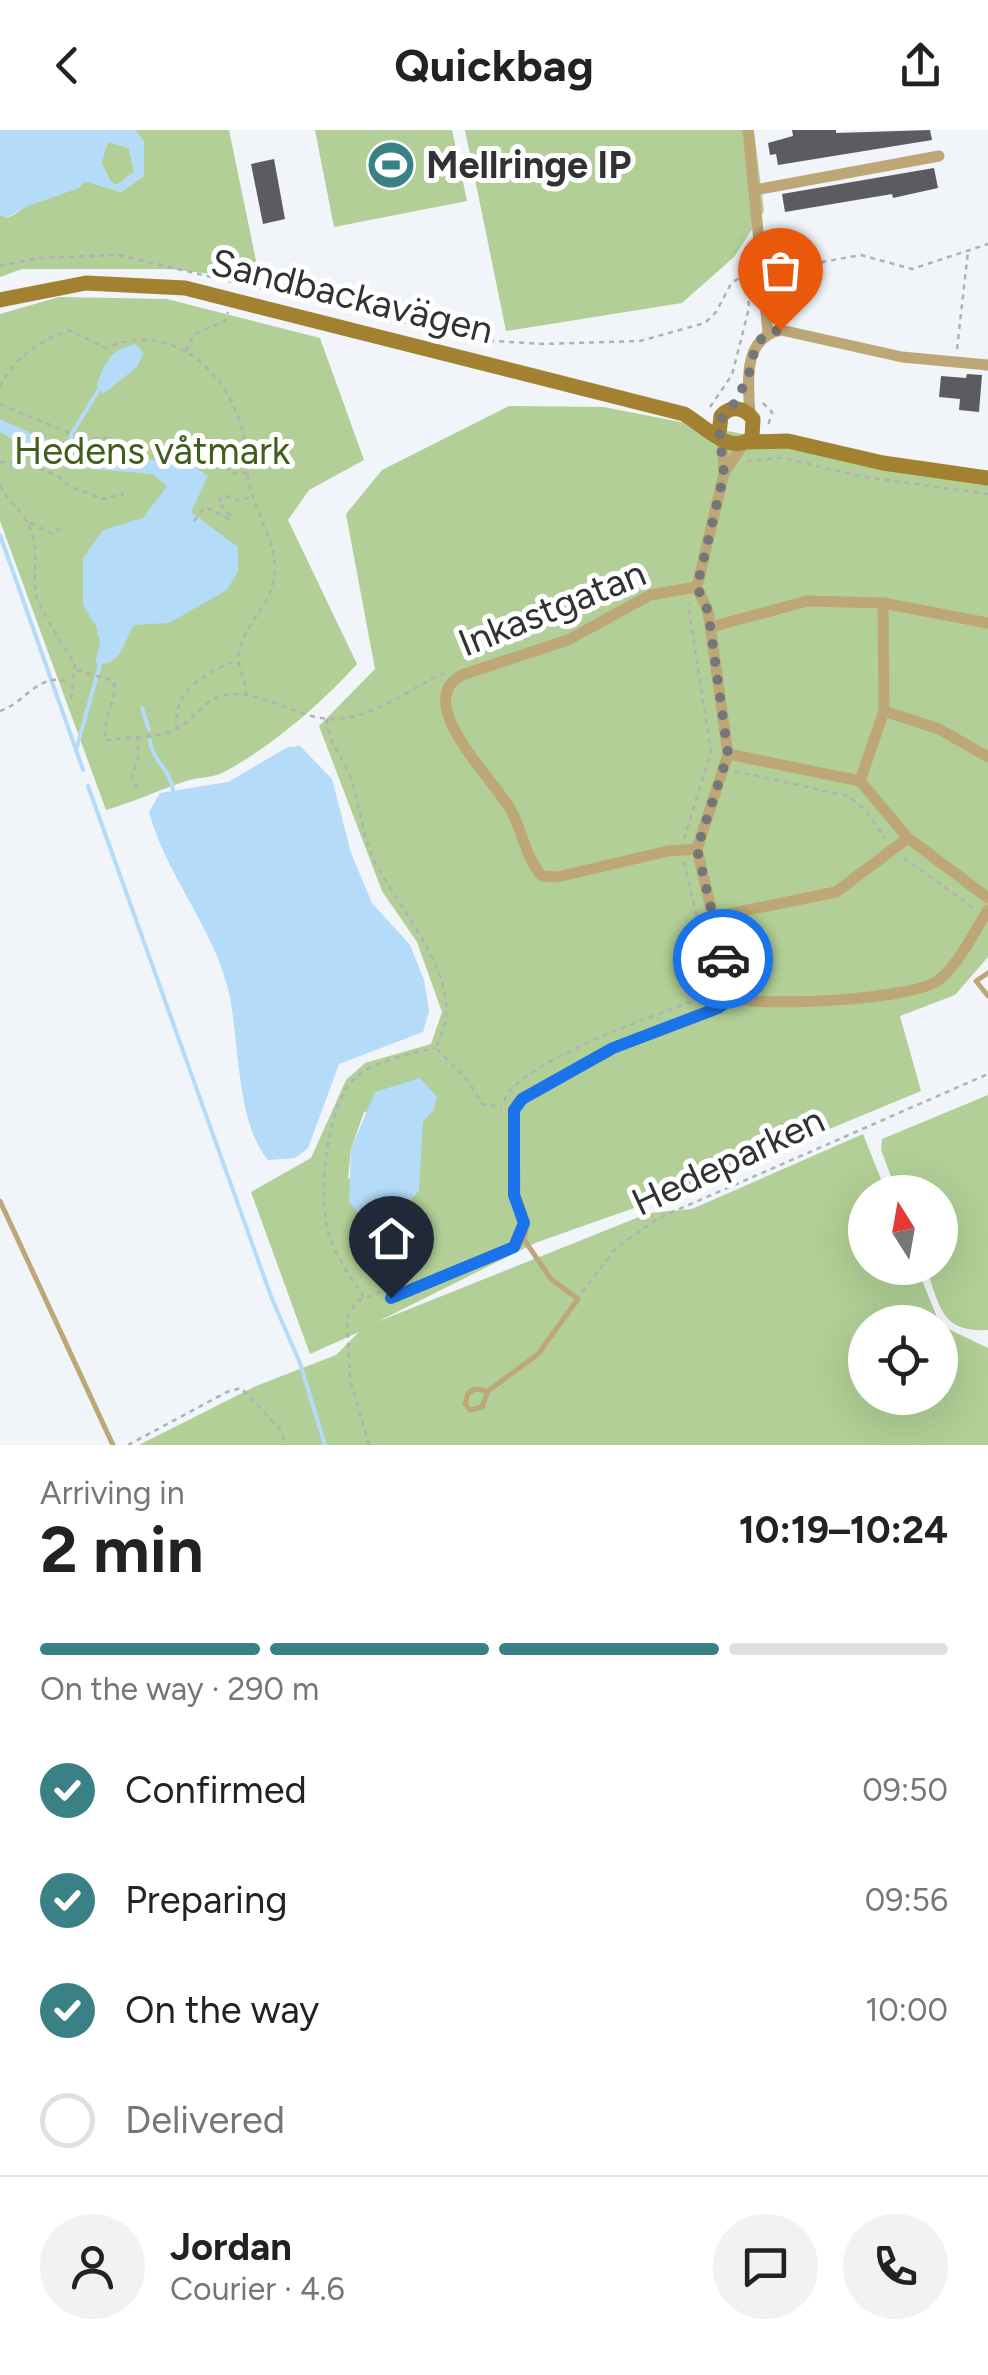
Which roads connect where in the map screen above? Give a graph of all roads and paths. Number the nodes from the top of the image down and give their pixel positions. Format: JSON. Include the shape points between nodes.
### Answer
{"nodes":[{"id":1,"x":748,"y":130,"type":"edge"},
{"id":2,"x":938,"y":156,"type":"dead end"},
{"id":3,"x":755,"y":190,"type":"junction"},
{"id":4,"x":988,"y":244,"type":"edge"},
{"id":5,"x":968,"y":251,"type":"junction"},
{"id":6,"x":0,"y":266,"type":"edge"},
{"id":7,"x":760,"y":272,"type":"junction"},
{"id":8,"x":0,"y":300,"type":"edge"},
{"id":9,"x":230,"y":306,"type":"dead end"},
{"id":10,"x":768,"y":333,"type":"junction"},
{"id":11,"x":186,"y":351,"type":"junction"},
{"id":12,"x":956,"y":362,"type":"junction"},
{"id":13,"x":988,"y":365,"type":"edge"},
{"id":14,"x":748,"y":378,"type":"junction"},
{"id":15,"x":0,"y":387,"type":"edge"},
{"id":16,"x":0,"y":404,"type":"edge"},
{"id":17,"x":728,"y":410,"type":"junction"},
{"id":18,"x":684,"y":414,"type":"junction"},
{"id":19,"x":752,"y":416,"type":"junction"},
{"id":20,"x":720,"y":436,"type":"junction"},
{"id":21,"x":788,"y":441,"type":"junction"},
{"id":22,"x":746,"y":443,"type":"junction"},
{"id":23,"x":0,"y":462,"type":"edge"},
{"id":24,"x":248,"y":473,"type":"junction"},
{"id":25,"x":724,"y":474,"type":"junction"},
{"id":26,"x":988,"y":478,"type":"edge"},
{"id":27,"x":0,"y":486,"type":"edge"},
{"id":28,"x":124,"y":494,"type":"dead end"},
{"id":29,"x":254,"y":496,"type":"junction"},
{"id":30,"x":194,"y":521,"type":"dead end"},
{"id":31,"x":28,"y":523,"type":"junction"},
{"id":32,"x":64,"y":524,"type":"dead end"},
{"id":33,"x":691,"y":588,"type":"junction"},
{"id":34,"x":883,"y":603,"type":"junction"},
{"id":35,"x":988,"y":623,"type":"edge"},
{"id":36,"x":710,"y":627,"type":"junction"},
{"id":37,"x":238,"y":660,"type":"junction"},
{"id":38,"x":454,"y":668,"type":"dead end"},
{"id":39,"x":77,"y":670,"type":"junction"},
{"id":40,"x":71,"y":682,"type":"junction"},
{"id":41,"x":246,"y":696,"type":"junction"},
{"id":42,"x":72,"y":702,"type":"dead end"},
{"id":43,"x":0,"y":711,"type":"edge"},
{"id":44,"x":884,"y":712,"type":"junction"},
{"id":45,"x":327,"y":720,"type":"junction"},
{"id":46,"x":177,"y":729,"type":"junction"},
{"id":47,"x":138,"y":735,"type":"junction"},
{"id":48,"x":728,"y":754,"type":"junction"},
{"id":49,"x":988,"y":757,"type":"edge"},
{"id":50,"x":726,"y":768,"type":"junction"},
{"id":51,"x":860,"y":781,"type":"junction"},
{"id":52,"x":138,"y":788,"type":"dead end"},
{"id":53,"x":908,"y":838,"type":"junction"},
{"id":54,"x":690,"y":849,"type":"junction"},
{"id":55,"x":895,"y":849,"type":"junction"},
{"id":56,"x":988,"y":898,"type":"edge"},
{"id":57,"x":986,"y":913,"type":"edge"},
{"id":58,"x":713,"y":917,"type":"junction"},
{"id":59,"x":988,"y":972,"type":"edge"},
{"id":60,"x":988,"y":996,"type":"edge"},
{"id":61,"x":732,"y":998,"type":"junction"},
{"id":62,"x":436,"y":1048,"type":"junction"},
{"id":63,"x":988,"y":1074,"type":"edge"},
{"id":64,"x":0,"y":1201,"type":"edge"},
{"id":65,"x":522,"y":1236,"type":"junction"},
{"id":66,"x":387,"y":1294,"type":"joint"},
{"id":67,"x":365,"y":1298,"type":"junction"},
{"id":68,"x":578,"y":1299,"type":"junction"},
{"id":69,"x":488,"y":1391,"type":"junction"},
{"id":70,"x":113,"y":1445,"type":"edge"},
{"id":71,"x":128,"y":1445,"type":"edge"},
{"id":72,"x":288,"y":1445,"type":"edge"},
{"id":73,"x":370,"y":1445,"type":"edge"}],
"edges":[{"from":1,"to":3,"type":"street"},
{"from":2,"to":3,"type":"street"},
{"from":3,"to":7,"type":"street"},
{"from":4,"to":5,"type":"path"},
{"from":5,"to":7,"type":"path","via":[[912,268],[861,255]]},
{"from":5,"to":12,"type":"path"},
{"from":6,"to":7,"type":"path","via":[[38,258],[129,257],[478,340],[542,344],[640,341],[704,323],[732,282]]},
{"from":7,"to":10,"type":"street"},
{"from":8,"to":18,"type":"street","name":"Sandbackavägen","via":[[86,283],[185,288]]},
{"from":9,"to":11,"type":"path","via":[[225,321],[194,334]]},
{"from":10,"to":12,"type":"street"},
{"from":10,"to":14,"type":"street","via":[[756,344]]},
{"from":11,"to":15,"type":"path","via":[[132,337],[106,348],[69,330],[21,356]]},
{"from":11,"to":24,"type":"path","via":[[212,370],[240,420]]},
{"from":12,"to":13,"type":"street"},
{"from":14,"to":17,"type":"street"},
{"from":14,"to":19,"type":"street"},
{"from":16,"to":24,"type":"path","via":[[78,438],[197,448],[232,474]]},
{"from":17,"to":18,"type":"street","name":"Sandbackavägen"},
{"from":17,"to":19,"type":"street"},
{"from":17,"to":20,"type":"street","via":[[718,422]]},
{"from":18,"to":20,"type":"street","name":"Sandbackavägen"},
{"from":19,"to":21,"type":"street"},
{"from":19,"to":22,"type":"street","via":[[755,432]]},
{"from":20,"to":22,"type":"street","via":[[732,446]]},
{"from":20,"to":25,"type":"street"},
{"from":21,"to":22,"type":"street"},
{"from":21,"to":26,"type":"street"},
{"from":22,"to":25,"type":"street"},
{"from":23,"to":28,"type":"path","via":[[56,474],[102,499]]},
{"from":24,"to":29,"type":"path"},
{"from":25,"to":33,"type":"street"},
{"from":27,"to":31,"type":"path"},
{"from":29,"to":30,"type":"path","via":[[224,494],[218,502],[232,517],[205,507]]},
{"from":29,"to":37,"type":"path","via":[[276,574]]},
{"from":31,"to":32,"type":"path","via":[[53,534]]},
{"from":31,"to":39,"type":"path","via":[[37,553],[37,601]]},
{"from":33,"to":36,"type":"street"},
{"from":33,"to":54,"type":"path","via":[[710,752],[685,829]]},
{"from":33,"to":54,"type":"street","name":"Inkastgatan","via":[[650,596],[568,640],[462,675],[446,694],[459,742],[511,809],[542,876]]},
{"from":34,"to":35,"type":"street"},
{"from":34,"to":36,"type":"street","via":[[807,601]]},
{"from":34,"to":44,"type":"street"},
{"from":36,"to":48,"type":"street"},
{"from":37,"to":41,"type":"path"},
{"from":37,"to":46,"type":"path","via":[[194,683],[177,705]]},
{"from":38,"to":45,"type":"path","via":[[360,716]]},
{"from":39,"to":40,"type":"path"},
{"from":39,"to":47,"type":"path","via":[[114,681],[103,722],[106,742]]},
{"from":40,"to":42,"type":"path"},
{"from":40,"to":43,"type":"path","via":[[44,681]]},
{"from":41,"to":45,"type":"path"},
{"from":41,"to":46,"type":"path","via":[[219,696]]},
{"from":44,"to":49,"type":"street","via":[[939,729]]},
{"from":44,"to":51,"type":"street"},
{"from":45,"to":62,"type":"path","via":[[372,855],[420,929],[439,978],[446,1017]]},
{"from":46,"to":47,"type":"path"},
{"from":47,"to":52,"type":"path","via":[[132,778]]},
{"from":48,"to":50,"type":"street"},
{"from":48,"to":51,"type":"street"},
{"from":50,"to":54,"type":"street"},
{"from":50,"to":55,"type":"path","via":[[848,796]]},
{"from":51,"to":53,"type":"street"},
{"from":53,"to":55,"type":"street"},
{"from":53,"to":56,"type":"street"},
{"from":54,"to":58,"type":"street"},
{"from":54,"to":62,"type":"path","via":[[712,979],[708,996],[586,1043],[508,1090],[504,1108],[482,1104]]},
{"from":55,"to":57,"type":"path"},
{"from":55,"to":58,"type":"street","via":[[836,892]]},
{"from":57,"to":61,"type":"street","via":[[944,975],[919,989],[824,1001]]},
{"from":58,"to":61,"type":"street"},
{"from":59,"to":60,"type":"lane","via":[[976,981]]},
{"from":61,"to":65,"type":"street","via":[[613,1048],[522,1099],[514,1110],[514,1195]]},
{"from":62,"to":67,"type":"path","via":[[352,1080],[334,1120],[322,1189],[328,1230]]},
{"from":63,"to":68,"type":"path","name":"Hedeparken","via":[[659,1218],[617,1247]]},
{"from":64,"to":70,"type":"lane"},
{"from":65,"to":66,"type":"street","via":[[514,1247]]},
{"from":65,"to":68,"type":"lane","via":[[551,1279]]},
{"from":66,"to":67,"type":"path"},
{"from":67,"to":73,"type":"path","via":[[350,1308],[346,1324],[350,1379]]},
{"from":68,"to":69,"type":"lane","via":[[538,1354]]},
{"from":69,"to":69,"type":"lane","via":[[475,1389],[465,1404],[470,1410],[482,1407]]},
{"from":71,"to":72,"type":"path","via":[[241,1388]]}]}
